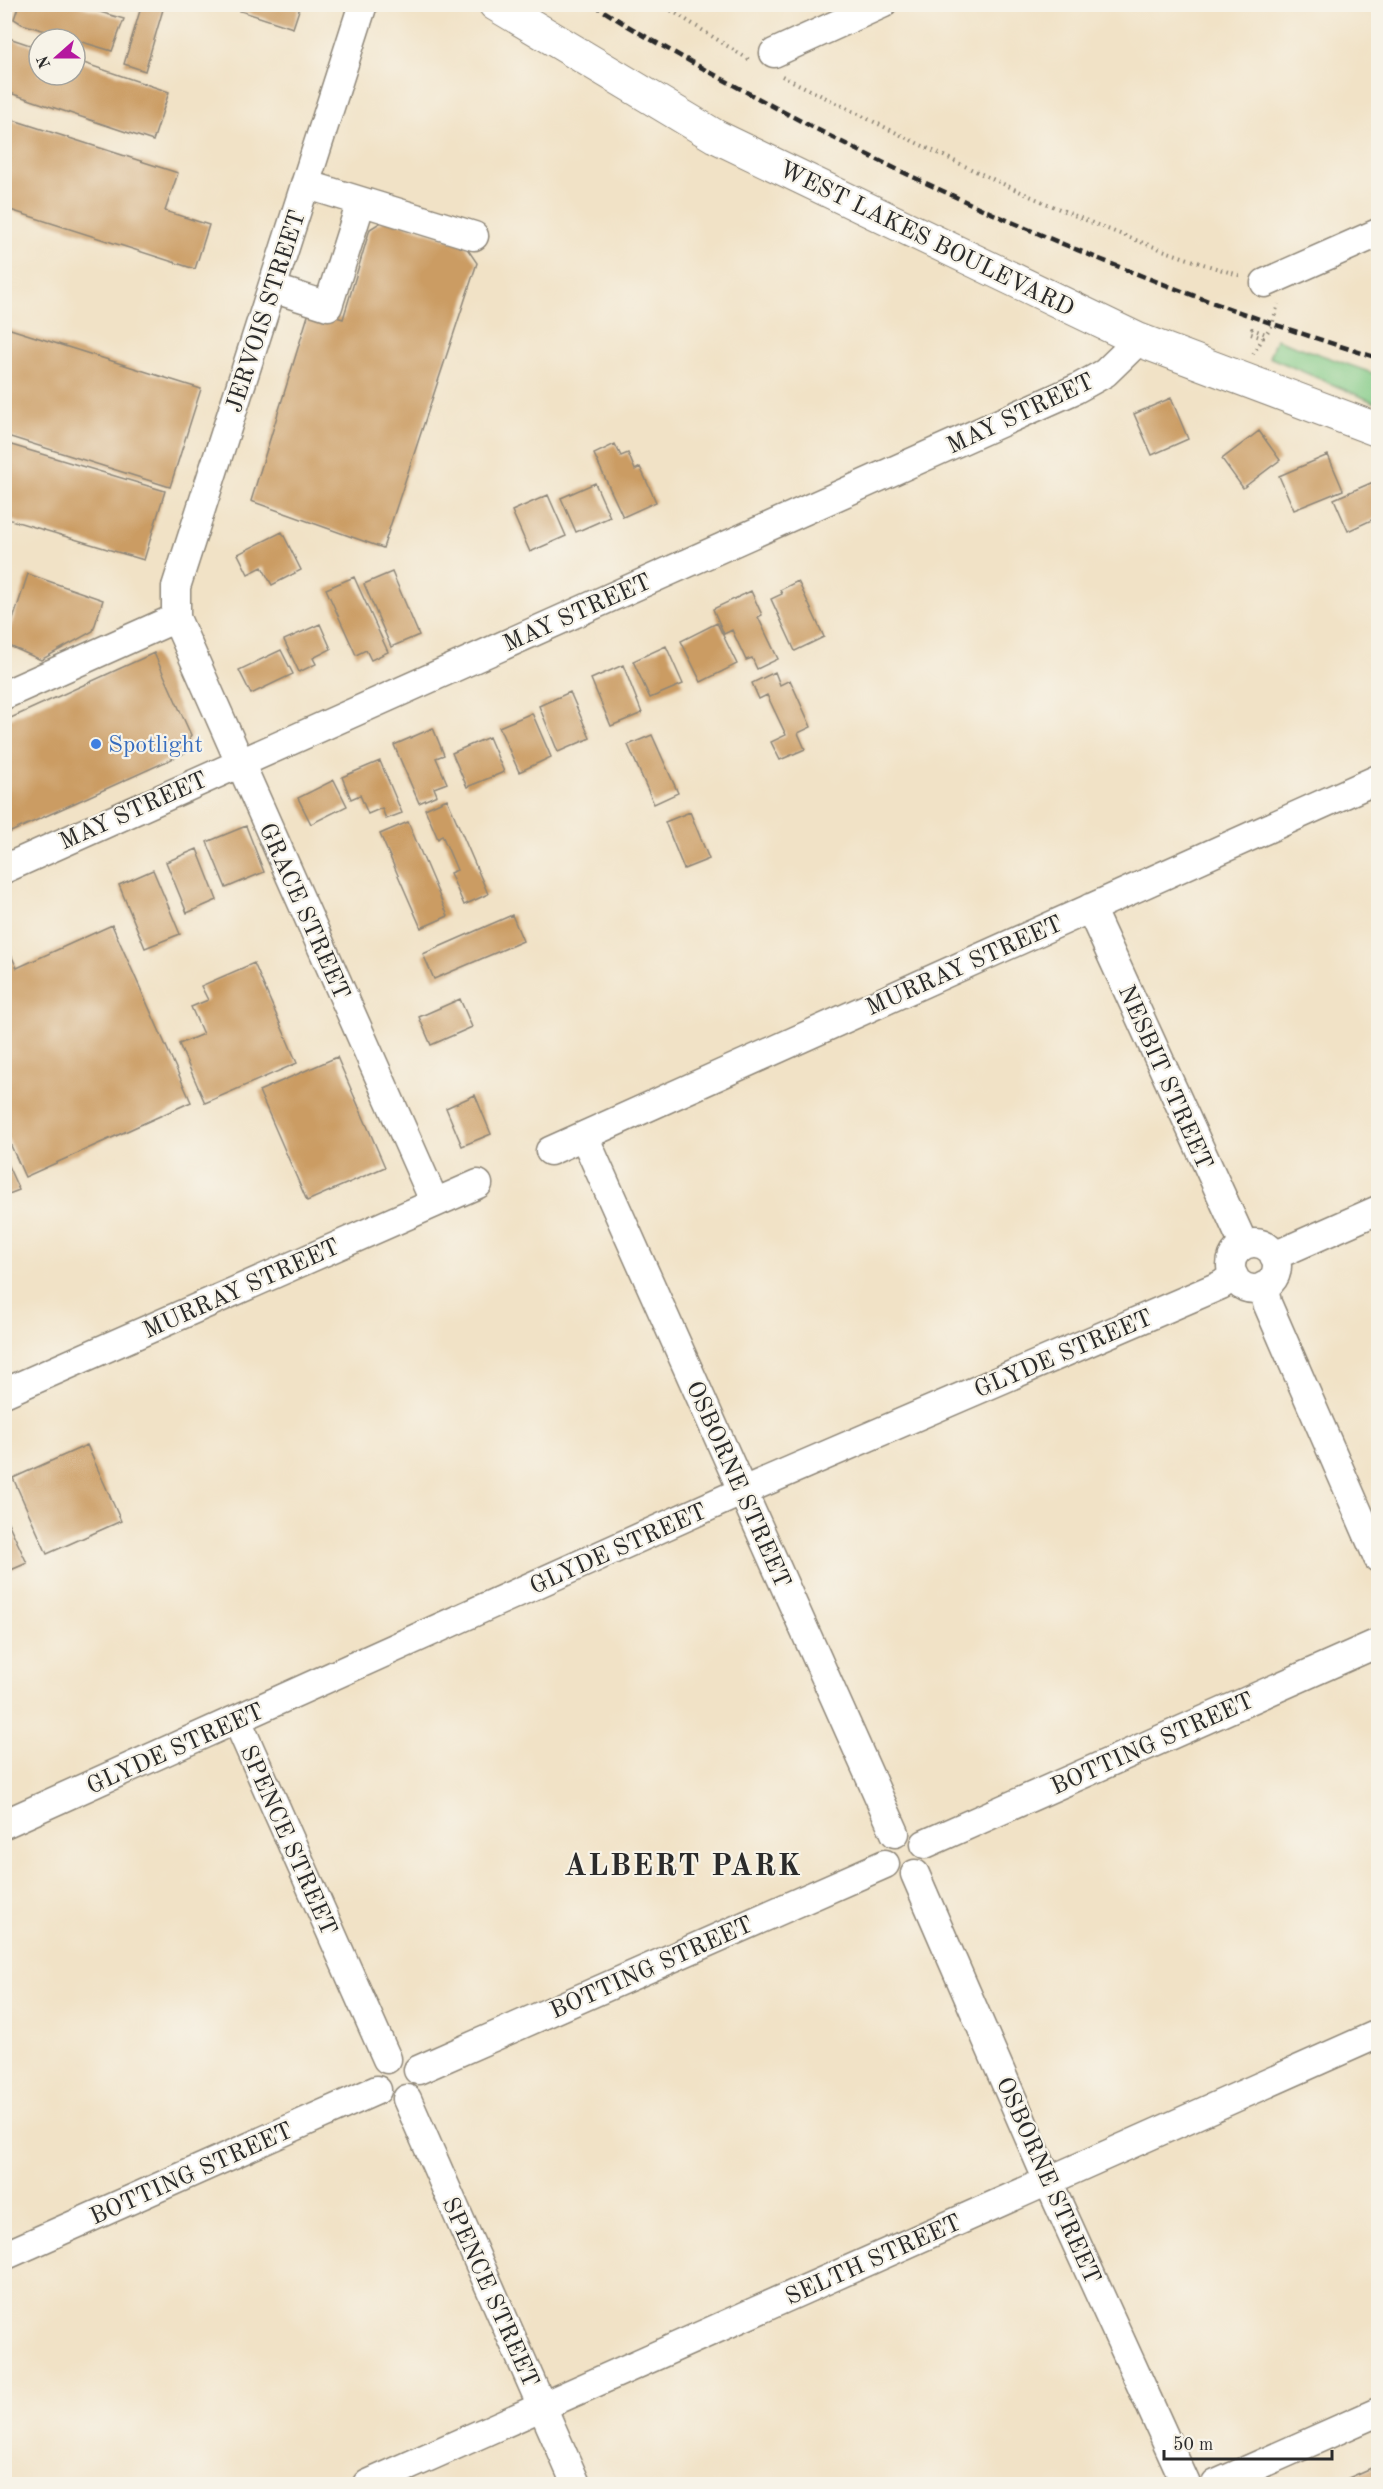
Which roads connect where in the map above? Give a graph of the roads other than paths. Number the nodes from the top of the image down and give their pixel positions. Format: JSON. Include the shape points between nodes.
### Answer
{"nodes":[{"id":1,"x":363,"y":4,"type":"edge"},
{"id":2,"x":495,"y":4,"type":"edge"},
{"id":3,"x":882,"y":4,"type":"edge"},
{"id":4,"x":769,"y":63,"type":"road end"},
{"id":5,"x":305,"y":184,"type":"junction"},
{"id":6,"x":361,"y":202,"type":"junction"},
{"id":7,"x":1378,"y":233,"type":"edge"},
{"id":8,"x":474,"y":236,"type":"dead end"},
{"id":9,"x":1265,"y":283,"type":"road end"},
{"id":10,"x":272,"y":288,"type":"junction"},
{"id":11,"x":1139,"y":340,"type":"junction"},
{"id":12,"x":1378,"y":430,"type":"edge"},
{"id":13,"x":176,"y":618,"type":"junction"},
{"id":14,"x":4,"y":695,"type":"edge"},
{"id":15,"x":239,"y":762,"type":"junction"},
{"id":16,"x":1378,"y":779,"type":"edge"},
{"id":17,"x":4,"y":868,"type":"edge"},
{"id":18,"x":1090,"y":908,"type":"junction"},
{"id":19,"x":584,"y":1136,"type":"junction"},
{"id":20,"x":550,"y":1151,"type":"dead end"},
{"id":21,"x":478,"y":1184,"type":"dead end"},
{"id":22,"x":435,"y":1203,"type":"junction"},
{"id":23,"x":1378,"y":1210,"type":"edge"},
{"id":24,"x":1244,"y":1245,"type":"junction"},
{"id":25,"x":1274,"y":1256,"type":"junction"},
{"id":26,"x":1234,"y":1276,"type":"junction"},
{"id":27,"x":1264,"y":1286,"type":"junction"},
{"id":28,"x":4,"y":1393,"type":"edge"},
{"id":29,"x":743,"y":1491,"type":"junction"},
{"id":30,"x":1378,"y":1558,"type":"edge"},
{"id":31,"x":1378,"y":1643,"type":"edge"},
{"id":32,"x":237,"y":1720,"type":"junction"},
{"id":33,"x":4,"y":1824,"type":"edge"},
{"id":34,"x":895,"y":1833,"type":"junction"},
{"id":35,"x":925,"y":1844,"type":"junction"},
{"id":36,"x":885,"y":1864,"type":"junction"},
{"id":37,"x":915,"y":1874,"type":"junction"},
{"id":38,"x":1378,"y":2034,"type":"edge"},
{"id":39,"x":387,"y":2059,"type":"junction"},
{"id":40,"x":418,"y":2070,"type":"junction"},
{"id":41,"x":377,"y":2090,"type":"junction"},
{"id":42,"x":407,"y":2099,"type":"junction"},
{"id":43,"x":1048,"y":2181,"type":"junction"},
{"id":44,"x":4,"y":2256,"type":"edge"},
{"id":45,"x":541,"y":2408,"type":"junction"},
{"id":46,"x":1378,"y":2412,"type":"edge"},
{"id":47,"x":368,"y":2484,"type":"edge"},
{"id":48,"x":576,"y":2484,"type":"edge"},
{"id":49,"x":1186,"y":2484,"type":"edge"},
{"id":50,"x":1216,"y":2484,"type":"edge"}],
"edges":[{"from":1,"to":5,"type":"street","name":"JERVOIS STREET"},
{"from":2,"to":11,"type":"main road","name":"WEST LAKES BOULEVARD","via":[[715,136]]},
{"from":3,"to":4,"type":"street"},
{"from":5,"to":6,"type":"street"},
{"from":5,"to":10,"type":"street","name":"JERVOIS STREET"},
{"from":6,"to":8,"type":"street"},
{"from":6,"to":10,"type":"street","via":[[328,306]]},
{"from":7,"to":9,"type":"street"},
{"from":10,"to":13,"type":"street","name":"JERVOIS STREET","via":[[176,587]]},
{"from":11,"to":12,"type":"main road","name":"WEST LAKES BOULEVARD"},
{"from":11,"to":15,"type":"street","name":"MAY STREET","via":[[1106,373],[1076,389]]},
{"from":13,"to":14,"type":"street"},
{"from":13,"to":15,"type":"street","name":"GRACE STREET"},
{"from":15,"to":17,"type":"street","name":"MAY STREET"},
{"from":15,"to":22,"type":"street","name":"GRACE STREET"},
{"from":16,"to":18,"type":"street","name":"MURRAY STREET"},
{"from":18,"to":19,"type":"street","name":"MURRAY STREET"},
{"from":18,"to":24,"type":"street","name":"NESBIT STREET"},
{"from":19,"to":20,"type":"street","name":"MURRAY STREET"},
{"from":19,"to":29,"type":"street","name":"OSBORNE STREET"},
{"from":21,"to":22,"type":"street","name":"MURRAY STREET"},
{"from":22,"to":28,"type":"street","name":"MURRAY STREET"},
{"from":23,"to":25,"type":"street"},
{"from":24,"to":25,"type":"street","via":[[1265,1246]]},
{"from":24,"to":26,"type":"street","via":[[1231,1262]]},
{"from":25,"to":27,"type":"street","via":[[1276,1270]]},
{"from":26,"to":27,"type":"street","via":[[1243,1286]]},
{"from":26,"to":29,"type":"street","name":"GLYDE STREET","via":[[1221,1285]]},
{"from":27,"to":30,"type":"street","via":[[1267,1303]]},
{"from":29,"to":32,"type":"street","name":"GLYDE STREET"},
{"from":29,"to":34,"type":"street","name":"OSBORNE STREET"},
{"from":31,"to":35,"type":"street","name":"BOTTING STREET"},
{"from":32,"to":33,"type":"street","name":"GLYDE STREET"},
{"from":32,"to":39,"type":"street","name":"SPENCE STREET"},
{"from":34,"to":35,"type":"street","via":[[907,1831],[918,1835]]},
{"from":34,"to":36,"type":"street","via":[[886,1840],[882,1852]]},
{"from":35,"to":37,"type":"street","via":[[924,1866]]},
{"from":36,"to":37,"type":"street","via":[[892,1873]]},
{"from":36,"to":40,"type":"street","name":"BOTTING STREET"},
{"from":37,"to":43,"type":"street","name":"OSBORNE STREET"},
{"from":38,"to":43,"type":"street","name":"SELTH STREET"},
{"from":39,"to":40,"type":"street","via":[[408,2060]]},
{"from":39,"to":41,"type":"street","via":[[374,2076]]},
{"from":40,"to":42,"type":"street","via":[[417,2090]]},
{"from":41,"to":42,"type":"street","via":[[393,2102]]},
{"from":41,"to":44,"type":"street","name":"BOTTING STREET"},
{"from":42,"to":45,"type":"street","name":"SPENCE STREET"},
{"from":43,"to":45,"type":"street","name":"SELTH STREET"},
{"from":43,"to":49,"type":"street","name":"OSBORNE STREET"},
{"from":45,"to":47,"type":"street","name":"SELTH STREET"},
{"from":45,"to":48,"type":"street","name":"SPENCE STREET"},
{"from":46,"to":50,"type":"street"}]}
